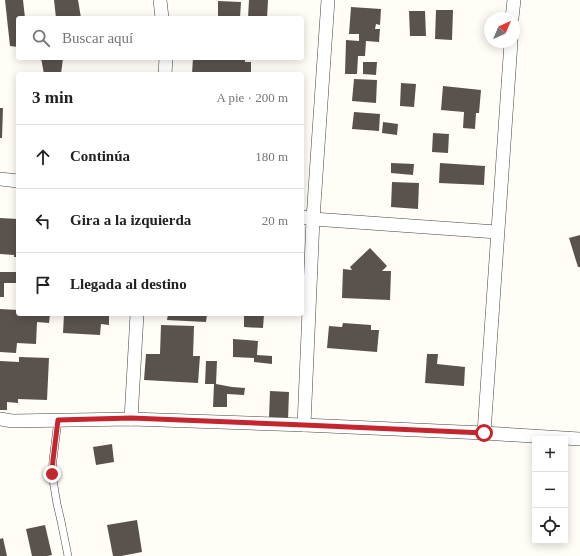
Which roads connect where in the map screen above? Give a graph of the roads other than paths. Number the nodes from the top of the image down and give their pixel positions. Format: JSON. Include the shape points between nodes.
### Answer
{"nodes":[{"id":1,"x":160,"y":0,"type":"edge"},
{"id":2,"x":328,"y":0,"type":"edge"},
{"id":3,"x":514,"y":0,"type":"edge"},
{"id":4,"x":513,"y":12,"type":"edge"},
{"id":5,"x":162,"y":16,"type":"edge"},
{"id":6,"x":511,"y":48,"type":"edge"},
{"id":7,"x":166,"y":60,"type":"edge"},
{"id":8,"x":165,"y":72,"type":"edge"},
{"id":9,"x":0,"y":179,"type":"edge"},
{"id":10,"x":16,"y":181,"type":"edge"},
{"id":11,"x":308,"y":218,"type":"edge"},
{"id":12,"x":497,"y":232,"type":"junction"},
{"id":13,"x":137,"y":316,"type":"edge"},
{"id":14,"x":131,"y":418,"type":"junction"},
{"id":15,"x":0,"y":419,"type":"edge"},
{"id":16,"x":58,"y":420,"type":"junction"},
{"id":17,"x":304,"y":425,"type":"junction"},
{"id":18,"x":484,"y":433,"type":"junction"},
{"id":19,"x":580,"y":439,"type":"edge"},
{"id":20,"x":68,"y":556,"type":"edge"}],
"edges":[{"from":1,"to":5,"type":"street"},
{"from":2,"to":11,"type":"street"},
{"from":3,"to":4,"type":"street"},
{"from":6,"to":12,"type":"street"},
{"from":7,"to":8,"type":"street"},
{"from":9,"to":10,"type":"street"},
{"from":11,"to":12,"type":"street"},
{"from":11,"to":17,"type":"street"},
{"from":12,"to":18,"type":"street"},
{"from":13,"to":14,"type":"street"},
{"from":14,"to":16,"type":"street"},
{"from":14,"to":17,"type":"street"},
{"from":15,"to":16,"type":"street"},
{"from":16,"to":20,"type":"lane","via":[[52,474]]},
{"from":17,"to":18,"type":"street"},
{"from":18,"to":19,"type":"street"}]}
